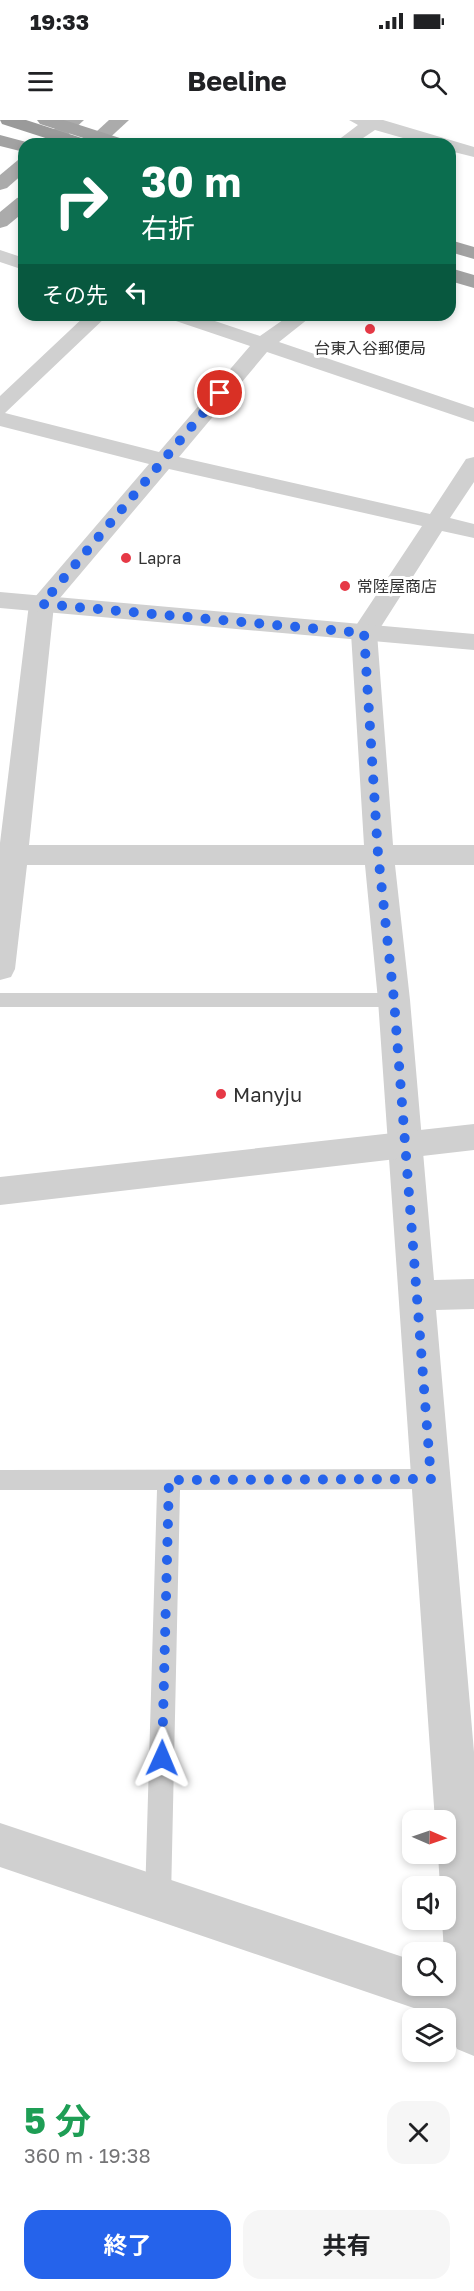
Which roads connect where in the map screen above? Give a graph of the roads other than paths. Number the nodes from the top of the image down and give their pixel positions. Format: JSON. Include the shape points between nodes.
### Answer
{"nodes":[{"id":1,"x":8,"y":120,"type":"edge"},
{"id":2,"x":46,"y":120,"type":"edge"},
{"id":3,"x":120,"y":120,"type":"edge"},
{"id":4,"x":368,"y":121,"type":"edge"},
{"id":5,"x":62,"y":132,"type":"edge"},
{"id":6,"x":85,"y":138,"type":"edge"},
{"id":7,"x":99,"y":138,"type":"edge"},
{"id":8,"x":349,"y":138,"type":"edge"},
{"id":9,"x":424,"y":138,"type":"edge"},
{"id":10,"x":456,"y":148,"type":"edge"},
{"id":11,"x":474,"y":152,"type":"edge"},
{"id":12,"x":18,"y":169,"type":"edge"},
{"id":13,"x":0,"y":184,"type":"edge"},
{"id":14,"x":18,"y":207,"type":"edge"},
{"id":15,"x":0,"y":222,"type":"edge"},
{"id":16,"x":456,"y":248,"type":"edge"},
{"id":17,"x":473,"y":252,"type":"edge"},
{"id":18,"x":0,"y":256,"type":"edge"},
{"id":19,"x":18,"y":262,"type":"edge"},
{"id":20,"x":456,"y":276,"type":"edge"},
{"id":21,"x":474,"y":282,"type":"edge"},
{"id":22,"x":92,"y":321,"type":"edge"},
{"id":23,"x":195,"y":321,"type":"edge"},
{"id":24,"x":295,"y":321,"type":"edge"},
{"id":25,"x":263,"y":344,"type":"junction"},
{"id":26,"x":0,"y":408,"type":"edge"},
{"id":27,"x":474,"y":415,"type":"edge"},
{"id":28,"x":0,"y":419,"type":"edge"},
{"id":29,"x":162,"y":460,"type":"junction"},
{"id":30,"x":474,"y":464,"type":"edge"},
{"id":31,"x":436,"y":523,"type":"junction"},
{"id":32,"x":474,"y":531,"type":"edge"},
{"id":33,"x":0,"y":600,"type":"edge"},
{"id":34,"x":42,"y":604,"type":"junction"},
{"id":35,"x":364,"y":633,"type":"junction"},
{"id":36,"x":474,"y":642,"type":"edge"},
{"id":37,"x":378,"y":854,"type":"junction"},
{"id":38,"x":7,"y":855,"type":"edge"},
{"id":39,"x":474,"y":855,"type":"edge"},
{"id":40,"x":0,"y":969,"type":"edge"},
{"id":41,"x":0,"y":1000,"type":"edge"},
{"id":42,"x":394,"y":1000,"type":"junction"},
{"id":43,"x":474,"y":1137,"type":"edge"},
{"id":44,"x":404,"y":1146,"type":"junction"},
{"id":45,"x":0,"y":1191,"type":"edge"},
{"id":46,"x":416,"y":1294,"type":"junction"},
{"id":47,"x":474,"y":1294,"type":"edge"},
{"id":48,"x":431,"y":1479,"type":"junction"},
{"id":49,"x":0,"y":1480,"type":"edge"},
{"id":50,"x":169,"y":1480,"type":"junction"},
{"id":51,"x":0,"y":1845,"type":"edge"},
{"id":52,"x":158,"y":1898,"type":"junction"},
{"id":53,"x":402,"y":1981,"type":"edge"},
{"id":54,"x":438,"y":1996,"type":"edge"},
{"id":55,"x":473,"y":2014,"type":"edge"}],
"edges":[{"from":1,"to":5,"type":"highway"},
{"from":2,"to":5,"type":"highway"},
{"from":3,"to":7,"type":"main road"},
{"from":4,"to":8,"type":"street"},
{"from":4,"to":9,"type":"street"},
{"from":5,"to":6,"type":"highway"},
{"from":10,"to":11,"type":"street"},
{"from":12,"to":13,"type":"main road"},
{"from":14,"to":15,"type":"main road"},
{"from":16,"to":17,"type":"highway"},
{"from":18,"to":19,"type":"street"},
{"from":20,"to":21,"type":"highway"},
{"from":22,"to":26,"type":"street"},
{"from":23,"to":25,"type":"street"},
{"from":24,"to":25,"type":"street"},
{"from":25,"to":27,"type":"street"},
{"from":25,"to":29,"type":"street"},
{"from":28,"to":29,"type":"street"},
{"from":29,"to":31,"type":"street"},
{"from":29,"to":34,"type":"street"},
{"from":30,"to":31,"type":"street"},
{"from":31,"to":32,"type":"street"},
{"from":31,"to":35,"type":"street"},
{"from":33,"to":34,"type":"street"},
{"from":34,"to":35,"type":"street"},
{"from":34,"to":38,"type":"street"},
{"from":35,"to":36,"type":"street"},
{"from":35,"to":37,"type":"street"},
{"from":37,"to":38,"type":"street"},
{"from":37,"to":39,"type":"street"},
{"from":37,"to":42,"type":"street"},
{"from":38,"to":40,"type":"street"},
{"from":41,"to":42,"type":"lane"},
{"from":42,"to":44,"type":"street"},
{"from":43,"to":44,"type":"street"},
{"from":44,"to":45,"type":"street"},
{"from":44,"to":46,"type":"street"},
{"from":46,"to":47,"type":"street"},
{"from":46,"to":48,"type":"street"},
{"from":48,"to":50,"type":"lane"},
{"from":48,"to":55,"type":"street"},
{"from":49,"to":50,"type":"lane"},
{"from":50,"to":52,"type":"lane"},
{"from":51,"to":52,"type":"street"},
{"from":52,"to":53,"type":"street"},
{"from":54,"to":55,"type":"street"}]}
